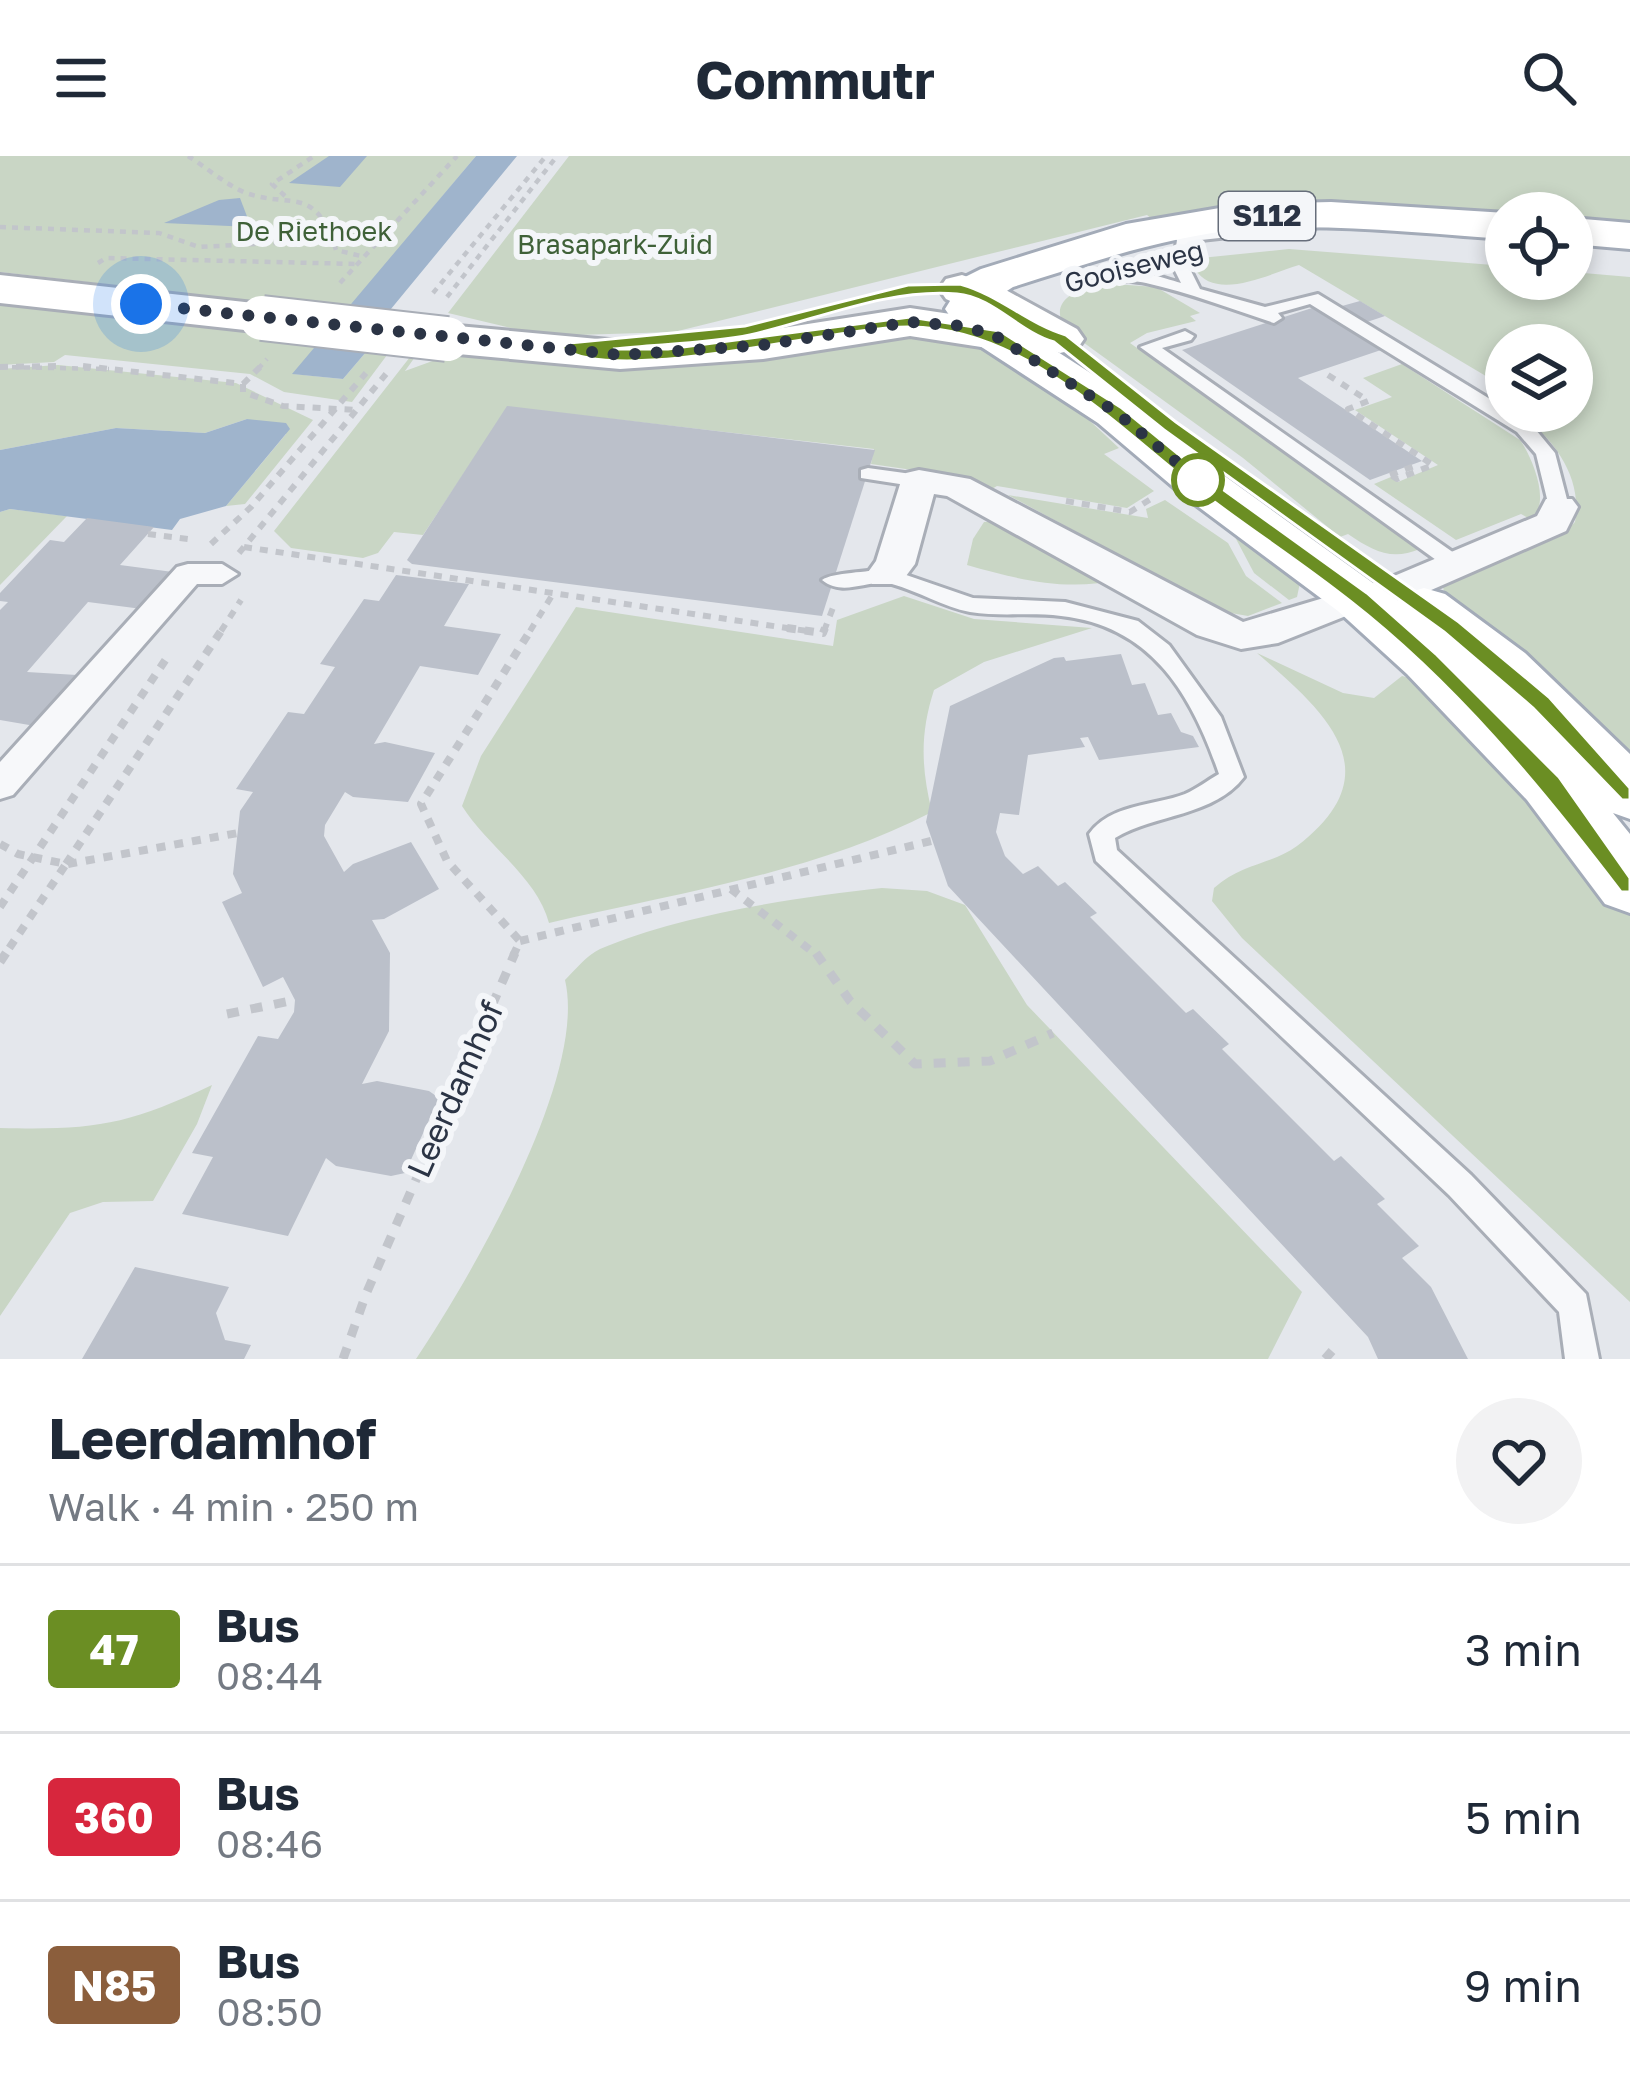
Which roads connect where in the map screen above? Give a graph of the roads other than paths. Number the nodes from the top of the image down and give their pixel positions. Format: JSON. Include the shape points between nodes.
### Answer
{"nodes":[{"id":1,"x":1485,"y":225,"type":"edge"},
{"id":2,"x":1593,"y":233,"type":"edge"},
{"id":3,"x":1630,"y":236,"type":"edge"},
{"id":4,"x":1485,"y":251,"type":"edge"},
{"id":5,"x":1181,"y":254,"type":"junction"},
{"id":6,"x":1106,"y":257,"type":"junction"},
{"id":7,"x":1593,"y":260,"type":"edge"},
{"id":8,"x":1630,"y":263,"type":"edge"},
{"id":9,"x":0,"y":289,"type":"edge"},
{"id":10,"x":909,"y":306,"type":"junction"},
{"id":11,"x":983,"y":310,"type":"junction"},
{"id":12,"x":1055,"y":313,"type":"junction"},
{"id":13,"x":1185,"y":336,"type":"dead end"},
{"id":14,"x":868,"y":474,"type":"dead end"},
{"id":15,"x":919,"y":481,"type":"junction"},
{"id":16,"x":1559,"y":507,"type":"joint"},
{"id":17,"x":1457,"y":565,"type":"junction"},
{"id":18,"x":886,"y":575,"type":"junction"},
{"id":19,"x":219,"y":579,"type":"road end"},
{"id":20,"x":838,"y":581,"type":"road end"},
{"id":21,"x":1379,"y":593,"type":"junction"},
{"id":22,"x":0,"y":786,"type":"edge"},
{"id":23,"x":1630,"y":794,"type":"edge"},
{"id":24,"x":1630,"y":885,"type":"edge"},
{"id":25,"x":1582,"y":1359,"type":"edge"}],
"edges":[{"from":1,"to":5,"type":"main road","name":"Gooiseweg","number":"S112","via":[[1331,214]]},
{"from":2,"to":3,"type":"main road"},
{"from":4,"to":5,"type":"main road","name":"Gooiseweg","number":"S112","via":[[1318,239]]},
{"from":5,"to":6,"type":"main road","name":"Gooiseweg","number":"S112"},
{"from":5,"to":16,"type":"lane","via":[[1271,316],[1312,298],[1508,417],[1540,444]]},
{"from":6,"to":10,"type":"main road","number":"S112","via":[[1084,240]]},
{"from":6,"to":11,"type":"main road","via":[[997,278]]},
{"from":6,"to":12,"type":"main road","name":"Gooiseweg","number":"S112"},
{"from":7,"to":8,"type":"main road"},
{"from":9,"to":10,"type":"main road","number":"S112","bridge":true,"via":[[262,319],[437,320],[620,355],[668,354]]},
{"from":10,"to":11,"type":"main road"},
{"from":11,"to":12,"type":"main road","via":[[1041,333]]},
{"from":11,"to":21,"type":"main road","via":[[1229,500]]},
{"from":12,"to":21,"type":"main road","via":[[1170,426]]},
{"from":13,"to":17,"type":"lane","via":[[1149,347]]},
{"from":14,"to":15,"type":"lane"},
{"from":15,"to":18,"type":"street"},
{"from":15,"to":21,"type":"street","via":[[970,492],[1224,632],[1263,634]]},
{"from":16,"to":17,"type":"street","via":[[1553,523]]},
{"from":17,"to":21,"type":"street"},
{"from":18,"to":20,"type":"lane"},
{"from":18,"to":25,"type":"lane","via":[[971,605],[1065,609],[1130,626],[1161,650],[1214,723],[1232,777],[1195,800],[1102,834],[1105,854],[1460,1185],[1574,1305]]},
{"from":19,"to":22,"type":"street"},
{"from":21,"to":23,"type":"main road","via":[[1503,668]]},
{"from":21,"to":24,"type":"main road","via":[[1430,660],[1551,783]]}]}
